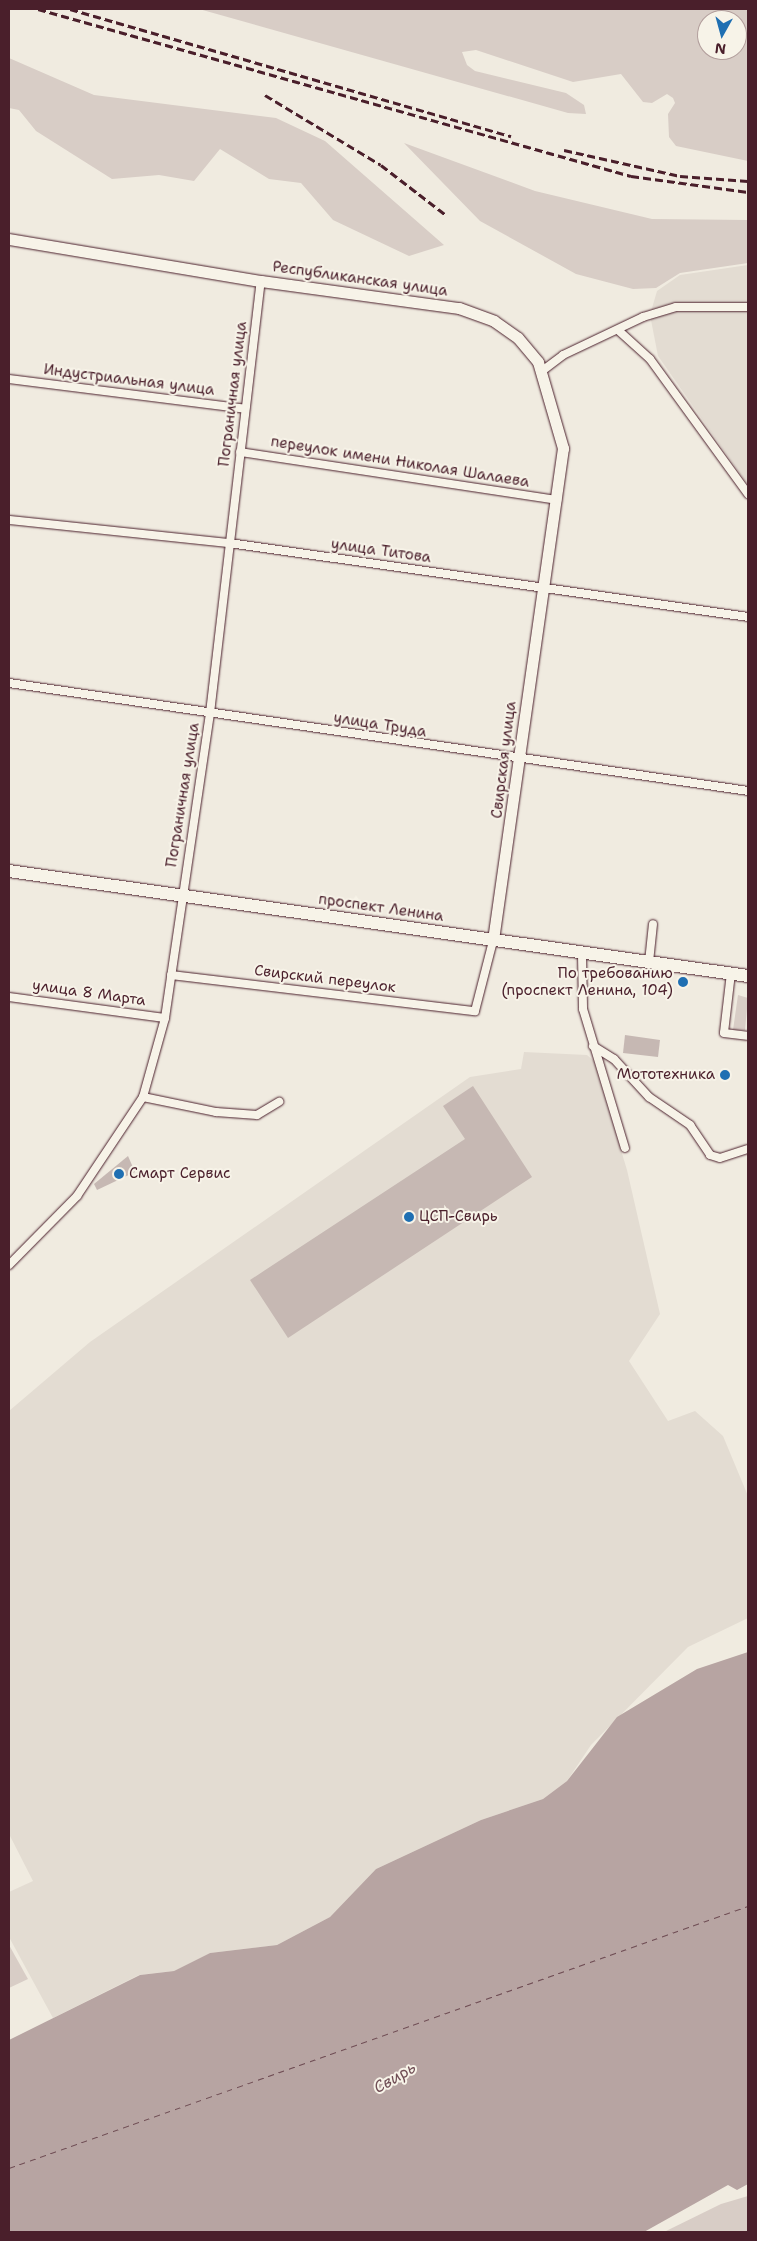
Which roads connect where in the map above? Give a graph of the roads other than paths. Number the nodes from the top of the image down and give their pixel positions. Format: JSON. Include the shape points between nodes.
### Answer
{"nodes":[{"id":1,"x":9,"y":239,"type":"edge"},
{"id":2,"x":261,"y":281,"type":"junction"},
{"id":3,"x":748,"y":307,"type":"edge"},
{"id":4,"x":618,"y":330,"type":"junction"},
{"id":5,"x":542,"y":372,"type":"junction"},
{"id":6,"x":9,"y":378,"type":"edge"},
{"id":7,"x":245,"y":409,"type":"junction"},
{"id":8,"x":240,"y":452,"type":"junction"},
{"id":9,"x":748,"y":494,"type":"edge"},
{"id":10,"x":556,"y":505,"type":"junction"},
{"id":11,"x":9,"y":520,"type":"edge"},
{"id":12,"x":229,"y":544,"type":"junction"},
{"id":13,"x":542,"y":587,"type":"junction"},
{"id":14,"x":748,"y":617,"type":"edge"},
{"id":15,"x":9,"y":683,"type":"edge"},
{"id":16,"x":210,"y":714,"type":"junction"},
{"id":17,"x":519,"y":760,"type":"junction"},
{"id":18,"x":748,"y":791,"type":"edge"},
{"id":19,"x":9,"y":871,"type":"edge"},
{"id":20,"x":181,"y":896,"type":"junction"},
{"id":21,"x":653,"y":924,"type":"dead end"},
{"id":22,"x":492,"y":941,"type":"junction"},
{"id":23,"x":582,"y":955,"type":"junction"},
{"id":24,"x":649,"y":962,"type":"junction"},
{"id":25,"x":731,"y":973,"type":"junction"},
{"id":26,"x":171,"y":975,"type":"junction"},
{"id":27,"x":748,"y":976,"type":"edge"},
{"id":28,"x":9,"y":997,"type":"edge"},
{"id":29,"x":476,"y":1011,"type":"joint"},
{"id":30,"x":165,"y":1018,"type":"junction"},
{"id":31,"x":747,"y":1036,"type":"dead end"},
{"id":32,"x":593,"y":1046,"type":"junction"},
{"id":33,"x":143,"y":1097,"type":"junction"},
{"id":34,"x":279,"y":1102,"type":"dead end"},
{"id":35,"x":625,"y":1148,"type":"dead end"},
{"id":36,"x":748,"y":1149,"type":"edge"},
{"id":37,"x":9,"y":1265,"type":"edge"}],
"edges":[{"from":1,"to":2,"type":"street","name":"Республиканская улица"},
{"from":2,"to":5,"type":"street","name":"Республиканская улица","via":[[459,308],[494,321],[518,338]]},
{"from":2,"to":7,"type":"street","name":"Пограничная улица"},
{"from":3,"to":4,"type":"street","via":[[676,307]]},
{"from":4,"to":5,"type":"street","via":[[563,355]]},
{"from":4,"to":9,"type":"street","via":[[650,359]]},
{"from":5,"to":10,"type":"street","name":"Республиканская улица","via":[[563,448]]},
{"from":6,"to":7,"type":"street","name":"Индустриальная улица"},
{"from":7,"to":8,"type":"street","name":"Пограничная улица"},
{"from":8,"to":10,"type":"street","name":"переулок имени Николая Шалаева"},
{"from":8,"to":12,"type":"street","name":"Пограничная улица"},
{"from":10,"to":13,"type":"street","name":"Свирская улица"},
{"from":11,"to":12,"type":"street","name":"улица Титова"},
{"from":12,"to":13,"type":"street","name":"улица Титова"},
{"from":12,"to":16,"type":"street","name":"Пограничная улица"},
{"from":13,"to":14,"type":"street","name":"улица Титова"},
{"from":13,"to":17,"type":"street","name":"Свирская улица"},
{"from":15,"to":16,"type":"street","name":"улица Труда"},
{"from":16,"to":17,"type":"street","name":"улица Труда"},
{"from":16,"to":20,"type":"street","name":"Пограничная улица"},
{"from":17,"to":18,"type":"street","name":"улица Труда"},
{"from":17,"to":22,"type":"street","name":"Свирская улица"},
{"from":19,"to":20,"type":"main road","name":"проспект Ленина"},
{"from":20,"to":22,"type":"main road","name":"проспект Ленина"},
{"from":20,"to":26,"type":"street","name":"Пограничная улица"},
{"from":21,"to":24,"type":"street"},
{"from":22,"to":23,"type":"main road","name":"проспект Ленина"},
{"from":22,"to":29,"type":"street","name":"Свирская улица"},
{"from":23,"to":24,"type":"main road","name":"проспект Ленина"},
{"from":23,"to":32,"type":"street","via":[[583,1009]]},
{"from":24,"to":25,"type":"main road","name":"проспект Ленина"},
{"from":25,"to":27,"type":"main road","name":"проспект Ленина"},
{"from":25,"to":31,"type":"street","via":[[724,1033]]},
{"from":26,"to":29,"type":"street","name":"Свирский переулок"},
{"from":26,"to":30,"type":"street","name":"Пограничная улица"},
{"from":28,"to":30,"type":"street","name":"улица 8 Марта"},
{"from":30,"to":33,"type":"street","name":"Пограничная улица"},
{"from":32,"to":35,"type":"street"},
{"from":32,"to":36,"type":"street","via":[[614,1059],[649,1097],[690,1125],[710,1155],[720,1158]]},
{"from":33,"to":34,"type":"street","via":[[216,1112],[257,1115]]},
{"from":33,"to":37,"type":"street","name":"Пограничная улица","via":[[77,1196]]}]}
